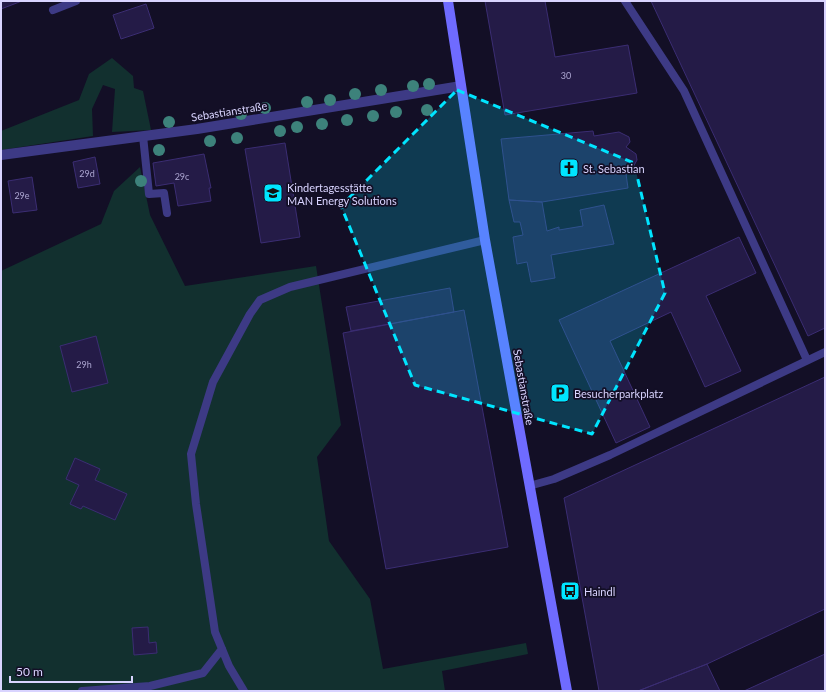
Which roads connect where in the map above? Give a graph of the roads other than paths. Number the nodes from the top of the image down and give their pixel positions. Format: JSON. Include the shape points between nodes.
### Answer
{"nodes":[{"id":1,"x":76,"y":1,"type":"edge"},
{"id":2,"x":448,"y":1,"type":"edge"},
{"id":3,"x":625,"y":1,"type":"edge"},
{"id":4,"x":53,"y":10,"type":"dead end"},
{"id":5,"x":461,"y":86,"type":"junction"},
{"id":6,"x":143,"y":136,"type":"junction"},
{"id":7,"x":1,"y":155,"type":"edge"},
{"id":8,"x":167,"y":213,"type":"dead end"},
{"id":9,"x":485,"y":240,"type":"junction"},
{"id":10,"x":825,"y":352,"type":"edge"},
{"id":11,"x":807,"y":360,"type":"junction"},
{"id":12,"x":530,"y":486,"type":"junction"},
{"id":13,"x":222,"y":649,"type":"junction"},
{"id":14,"x":82,"y":691,"type":"edge"},
{"id":15,"x":244,"y":691,"type":"edge"},
{"id":16,"x":567,"y":691,"type":"edge"}],
"edges":[{"from":1,"to":4,"type":"lane"},
{"from":2,"to":5,"type":"main road","name":"Sebastianstraße"},
{"from":3,"to":11,"type":"lane","via":[[684,91]]},
{"from":5,"to":6,"type":"street","name":"Sebastianstraße"},
{"from":5,"to":9,"type":"main road","name":"Sebastianstraße"},
{"from":6,"to":7,"type":"street","name":"Sebastianstraße"},
{"from":6,"to":8,"type":"lane","via":[[149,194],[164,193]]},
{"from":9,"to":12,"type":"main road","name":"Sebastianstraße"},
{"from":9,"to":13,"type":"lane","via":[[290,287],[260,300],[250,314],[213,382],[191,454],[211,614]]},
{"from":10,"to":11,"type":"lane"},
{"from":11,"to":12,"type":"lane","via":[[610,455],[554,479]]},
{"from":12,"to":16,"type":"main road","name":"Sebastianstraße"},
{"from":13,"to":14,"type":"lane","via":[[203,673],[150,686]]},
{"from":13,"to":15,"type":"lane"}]}
